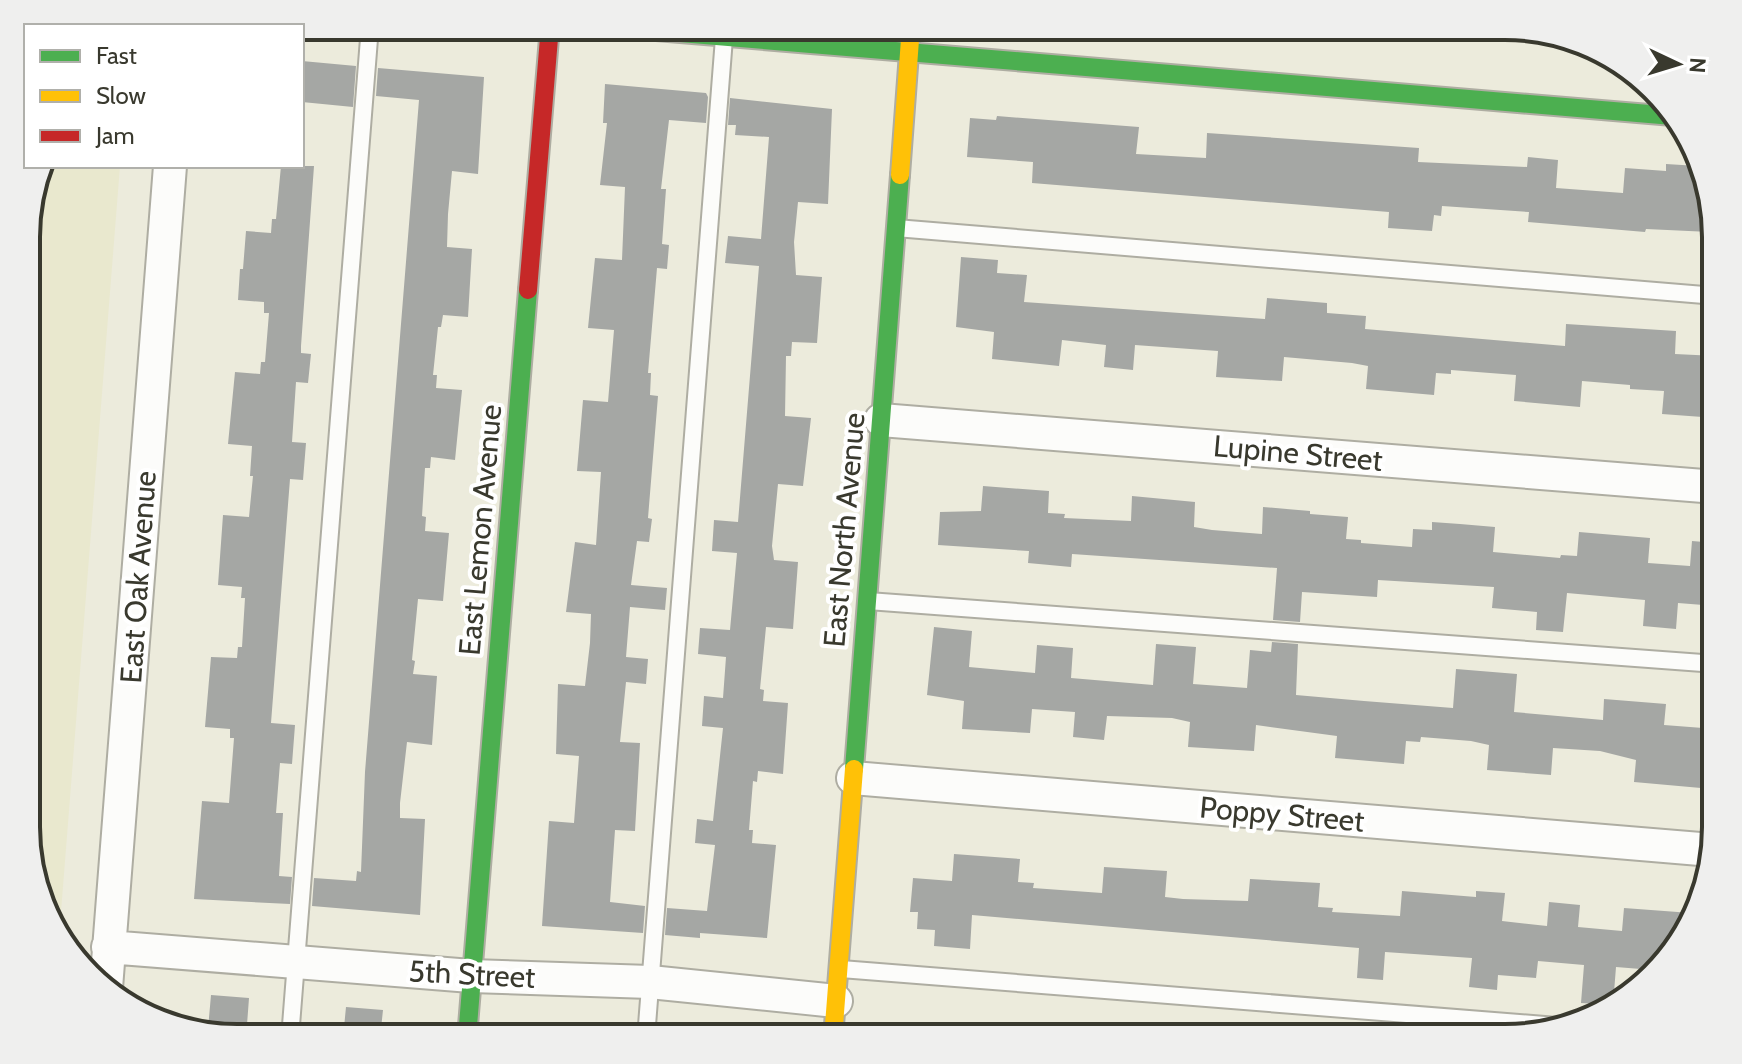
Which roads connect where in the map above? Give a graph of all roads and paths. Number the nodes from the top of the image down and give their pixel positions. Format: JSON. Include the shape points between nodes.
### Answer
{"nodes":[{"id":1,"x":369,"y":40,"type":"edge"},
{"id":2,"x":549,"y":40,"type":"edge"},
{"id":3,"x":723,"y":40,"type":"edge"},
{"id":4,"x":794,"y":40,"type":"edge"},
{"id":5,"x":910,"y":40,"type":"edge"},
{"id":6,"x":909,"y":53,"type":"junction"},
{"id":7,"x":1659,"y":115,"type":"edge"},
{"id":8,"x":170,"y":168,"type":"edge"},
{"id":9,"x":896,"y":228,"type":"junction"},
{"id":10,"x":1702,"y":295,"type":"edge"},
{"id":11,"x":881,"y":420,"type":"junction"},
{"id":12,"x":1702,"y":486,"type":"edge"},
{"id":13,"x":867,"y":601,"type":"junction"},
{"id":14,"x":1702,"y":663,"type":"edge"},
{"id":15,"x":853,"y":778,"type":"junction"},
{"id":16,"x":1701,"y":849,"type":"edge"},
{"id":17,"x":108,"y":947,"type":"junction"},
{"id":18,"x":296,"y":962,"type":"junction"},
{"id":19,"x":839,"y":968,"type":"junction"},
{"id":20,"x":107,"y":974,"type":"edge"},
{"id":21,"x":471,"y":976,"type":"junction"},
{"id":22,"x":650,"y":982,"type":"junction"},
{"id":23,"x":836,"y":1001,"type":"junction"},
{"id":24,"x":1523,"y":1023,"type":"edge"},
{"id":25,"x":291,"y":1024,"type":"edge"},
{"id":26,"x":468,"y":1024,"type":"edge"},
{"id":27,"x":647,"y":1024,"type":"edge"},
{"id":28,"x":834,"y":1024,"type":"edge"}],
"edges":[{"from":1,"to":18,"type":"lane"},
{"from":2,"to":21,"type":"street","name":"East Lemon Avenue"},
{"from":3,"to":22,"type":"lane"},
{"from":4,"to":6,"type":"street"},
{"from":5,"to":6,"type":"street","name":"East North Avenue"},
{"from":6,"to":7,"type":"street"},
{"from":6,"to":9,"type":"street","name":"East North Avenue"},
{"from":8,"to":17,"type":"street","name":"East Oak Avenue"},
{"from":9,"to":10,"type":"lane"},
{"from":9,"to":11,"type":"street","name":"East North Avenue"},
{"from":11,"to":12,"type":"street","name":"Lupine Street"},
{"from":11,"to":13,"type":"street","name":"East North Avenue"},
{"from":13,"to":14,"type":"lane"},
{"from":13,"to":15,"type":"street","name":"East North Avenue"},
{"from":15,"to":16,"type":"street","name":"Poppy Street"},
{"from":15,"to":19,"type":"street","name":"East North Avenue"},
{"from":17,"to":18,"type":"street","name":"5th Street"},
{"from":17,"to":20,"type":"street","name":"East Oak Avenue"},
{"from":18,"to":21,"type":"street","name":"5th Street"},
{"from":18,"to":25,"type":"lane"},
{"from":19,"to":23,"type":"street","name":"East North Avenue"},
{"from":19,"to":24,"type":"lane"},
{"from":21,"to":22,"type":"street","name":"5th Street"},
{"from":21,"to":26,"type":"street","name":"East Lemon Avenue"},
{"from":22,"to":23,"type":"street","name":"5th Street"},
{"from":22,"to":27,"type":"lane"},
{"from":23,"to":28,"type":"street","name":"East North Avenue"}]}
